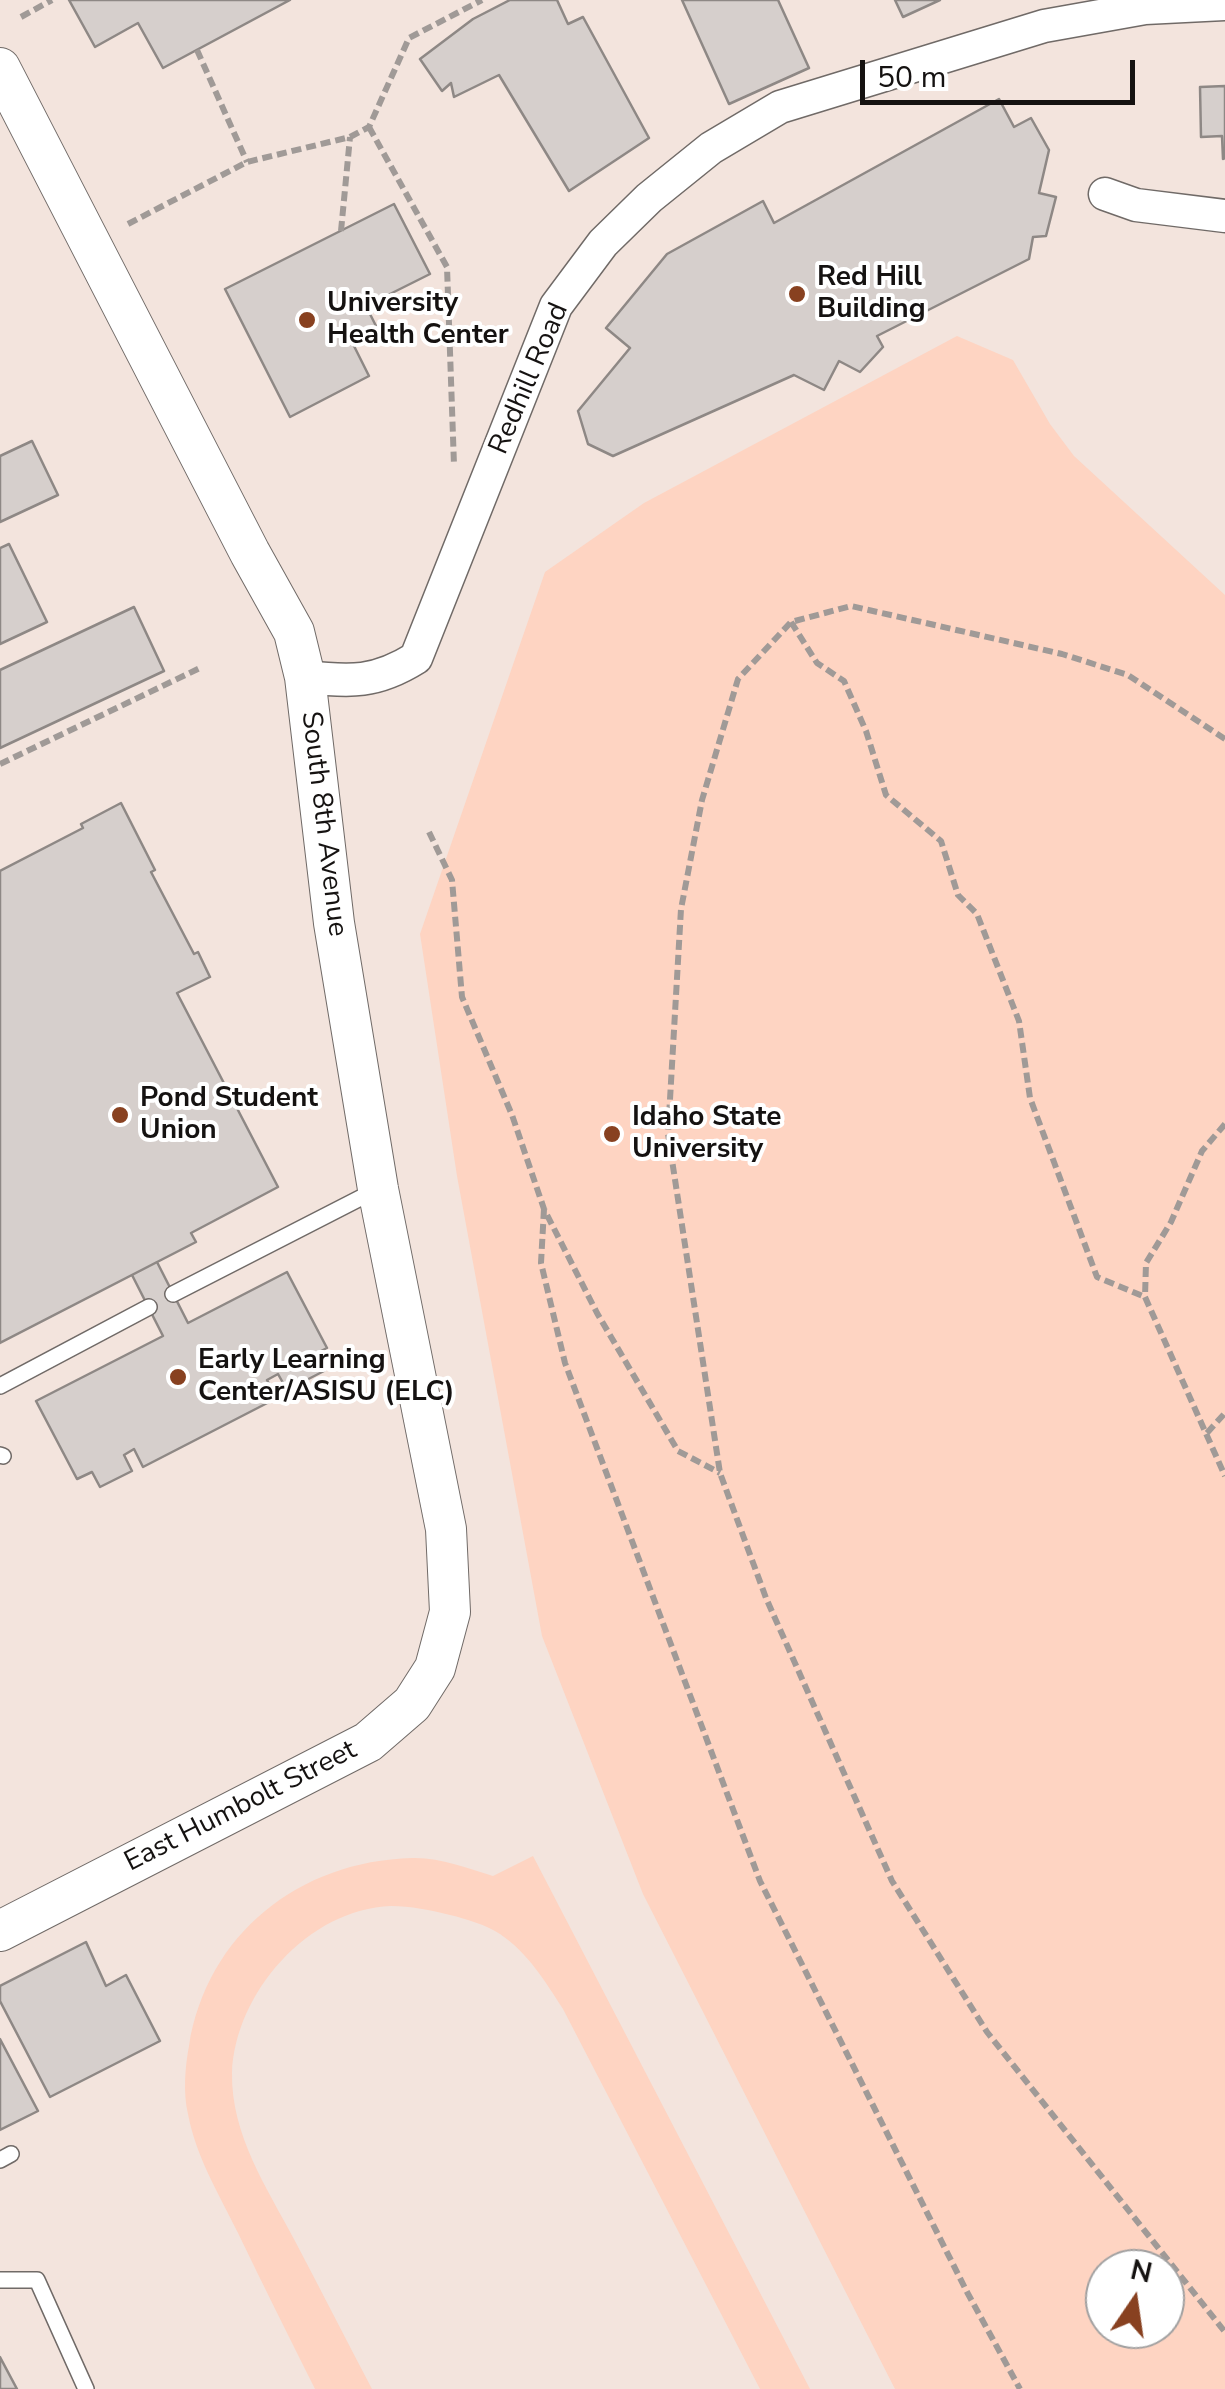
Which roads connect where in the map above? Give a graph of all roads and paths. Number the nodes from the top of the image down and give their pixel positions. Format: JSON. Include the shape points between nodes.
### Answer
{"nodes":[{"id":1,"x":52,"y":0,"type":"edge"},
{"id":2,"x":482,"y":0,"type":"edge"},
{"id":3,"x":1225,"y":4,"type":"edge"},
{"id":4,"x":20,"y":17,"type":"dead end"},
{"id":5,"x":197,"y":50,"type":"dead end"},
{"id":6,"x":0,"y":68,"type":"edge"},
{"id":7,"x":369,"y":127,"type":"junction"},
{"id":8,"x":350,"y":137,"type":"junction"},
{"id":9,"x":247,"y":162,"type":"junction"},
{"id":10,"x":1105,"y":194,"type":"dead end"},
{"id":11,"x":1225,"y":216,"type":"edge"},
{"id":12,"x":128,"y":224,"type":"dead end"},
{"id":13,"x":340,"y":231,"type":"dead end"},
{"id":14,"x":454,"y":470,"type":"dead end"},
{"id":15,"x":791,"y":622,"type":"junction"},
{"id":16,"x":200,"y":668,"type":"dead end"},
{"id":17,"x":305,"y":678,"type":"junction"},
{"id":18,"x":1225,"y":739,"type":"edge"},
{"id":19,"x":0,"y":764,"type":"edge"},
{"id":20,"x":429,"y":832,"type":"dead end"},
{"id":21,"x":1225,"y":1124,"type":"edge"},
{"id":22,"x":378,"y":1189,"type":"junction"},
{"id":23,"x":544,"y":1209,"type":"junction"},
{"id":24,"x":173,"y":1294,"type":"dead end"},
{"id":25,"x":1145,"y":1297,"type":"junction"},
{"id":26,"x":149,"y":1307,"type":"dead end"},
{"id":27,"x":0,"y":1386,"type":"edge"},
{"id":28,"x":1225,"y":1412,"type":"edge"},
{"id":29,"x":1208,"y":1433,"type":"junction"},
{"id":30,"x":720,"y":1473,"type":"junction"},
{"id":31,"x":1225,"y":1476,"type":"edge"},
{"id":32,"x":444,"y":1642,"type":"joint"},
{"id":33,"x":0,"y":1931,"type":"edge"},
{"id":34,"x":0,"y":2280,"type":"edge"},
{"id":35,"x":1225,"y":2332,"type":"edge"},
{"id":36,"x":86,"y":2389,"type":"edge"},
{"id":37,"x":1020,"y":2389,"type":"edge"}],
"edges":[{"from":1,"to":4,"type":"path"},
{"from":2,"to":7,"type":"path","via":[[408,38]]},
{"from":3,"to":17,"type":"street","name":"Redhill Road","via":[[1145,8],[1044,26],[780,107],[711,148],[602,243],[556,306],[416,658],[392,673],[353,682]]},
{"from":5,"to":9,"type":"path"},
{"from":6,"to":17,"type":"street","name":"South 8th Avenue","via":[[294,632]]},
{"from":7,"to":8,"type":"path"},
{"from":7,"to":14,"type":"path","via":[[447,267]]},
{"from":8,"to":9,"type":"path"},
{"from":8,"to":13,"type":"path"},
{"from":9,"to":12,"type":"path"},
{"from":10,"to":11,"type":"street","via":[[1136,205]]},
{"from":15,"to":18,"type":"path","via":[[851,606],[1062,654],[1128,675]]},
{"from":15,"to":25,"type":"path","via":[[817,663],[844,681],[886,796],[940,841],[958,895],[977,914],[1019,1021],[1030,1098],[1097,1277]]},
{"from":15,"to":30,"type":"path","via":[[738,679],[702,800],[682,909],[668,1134]]},
{"from":16,"to":19,"type":"path"},
{"from":17,"to":22,"type":"street","name":"South 8th Avenue","via":[[334,924]]},
{"from":20,"to":23,"type":"path","via":[[452,880],[462,997]]},
{"from":21,"to":25,"type":"path","via":[[1202,1151],[1146,1263]]},
{"from":22,"to":24,"type":"lane"},
{"from":22,"to":32,"type":"street","name":"South 8th Avenue","via":[[446,1529],[450,1612]]},
{"from":23,"to":30,"type":"path","via":[[678,1451]]},
{"from":23,"to":37,"type":"path","via":[[541,1263],[565,1364],[760,1881]]},
{"from":25,"to":29,"type":"path"},
{"from":26,"to":27,"type":"lane"},
{"from":28,"to":29,"type":"path"},
{"from":29,"to":31,"type":"path"},
{"from":30,"to":35,"type":"path","via":[[766,1598],[892,1880],[987,2032]]},
{"from":32,"to":33,"type":"street","name":"East Humbolt Street","via":[[412,1704],[368,1742]]},
{"from":34,"to":36,"type":"lane","via":[[36,2280]]}]}
